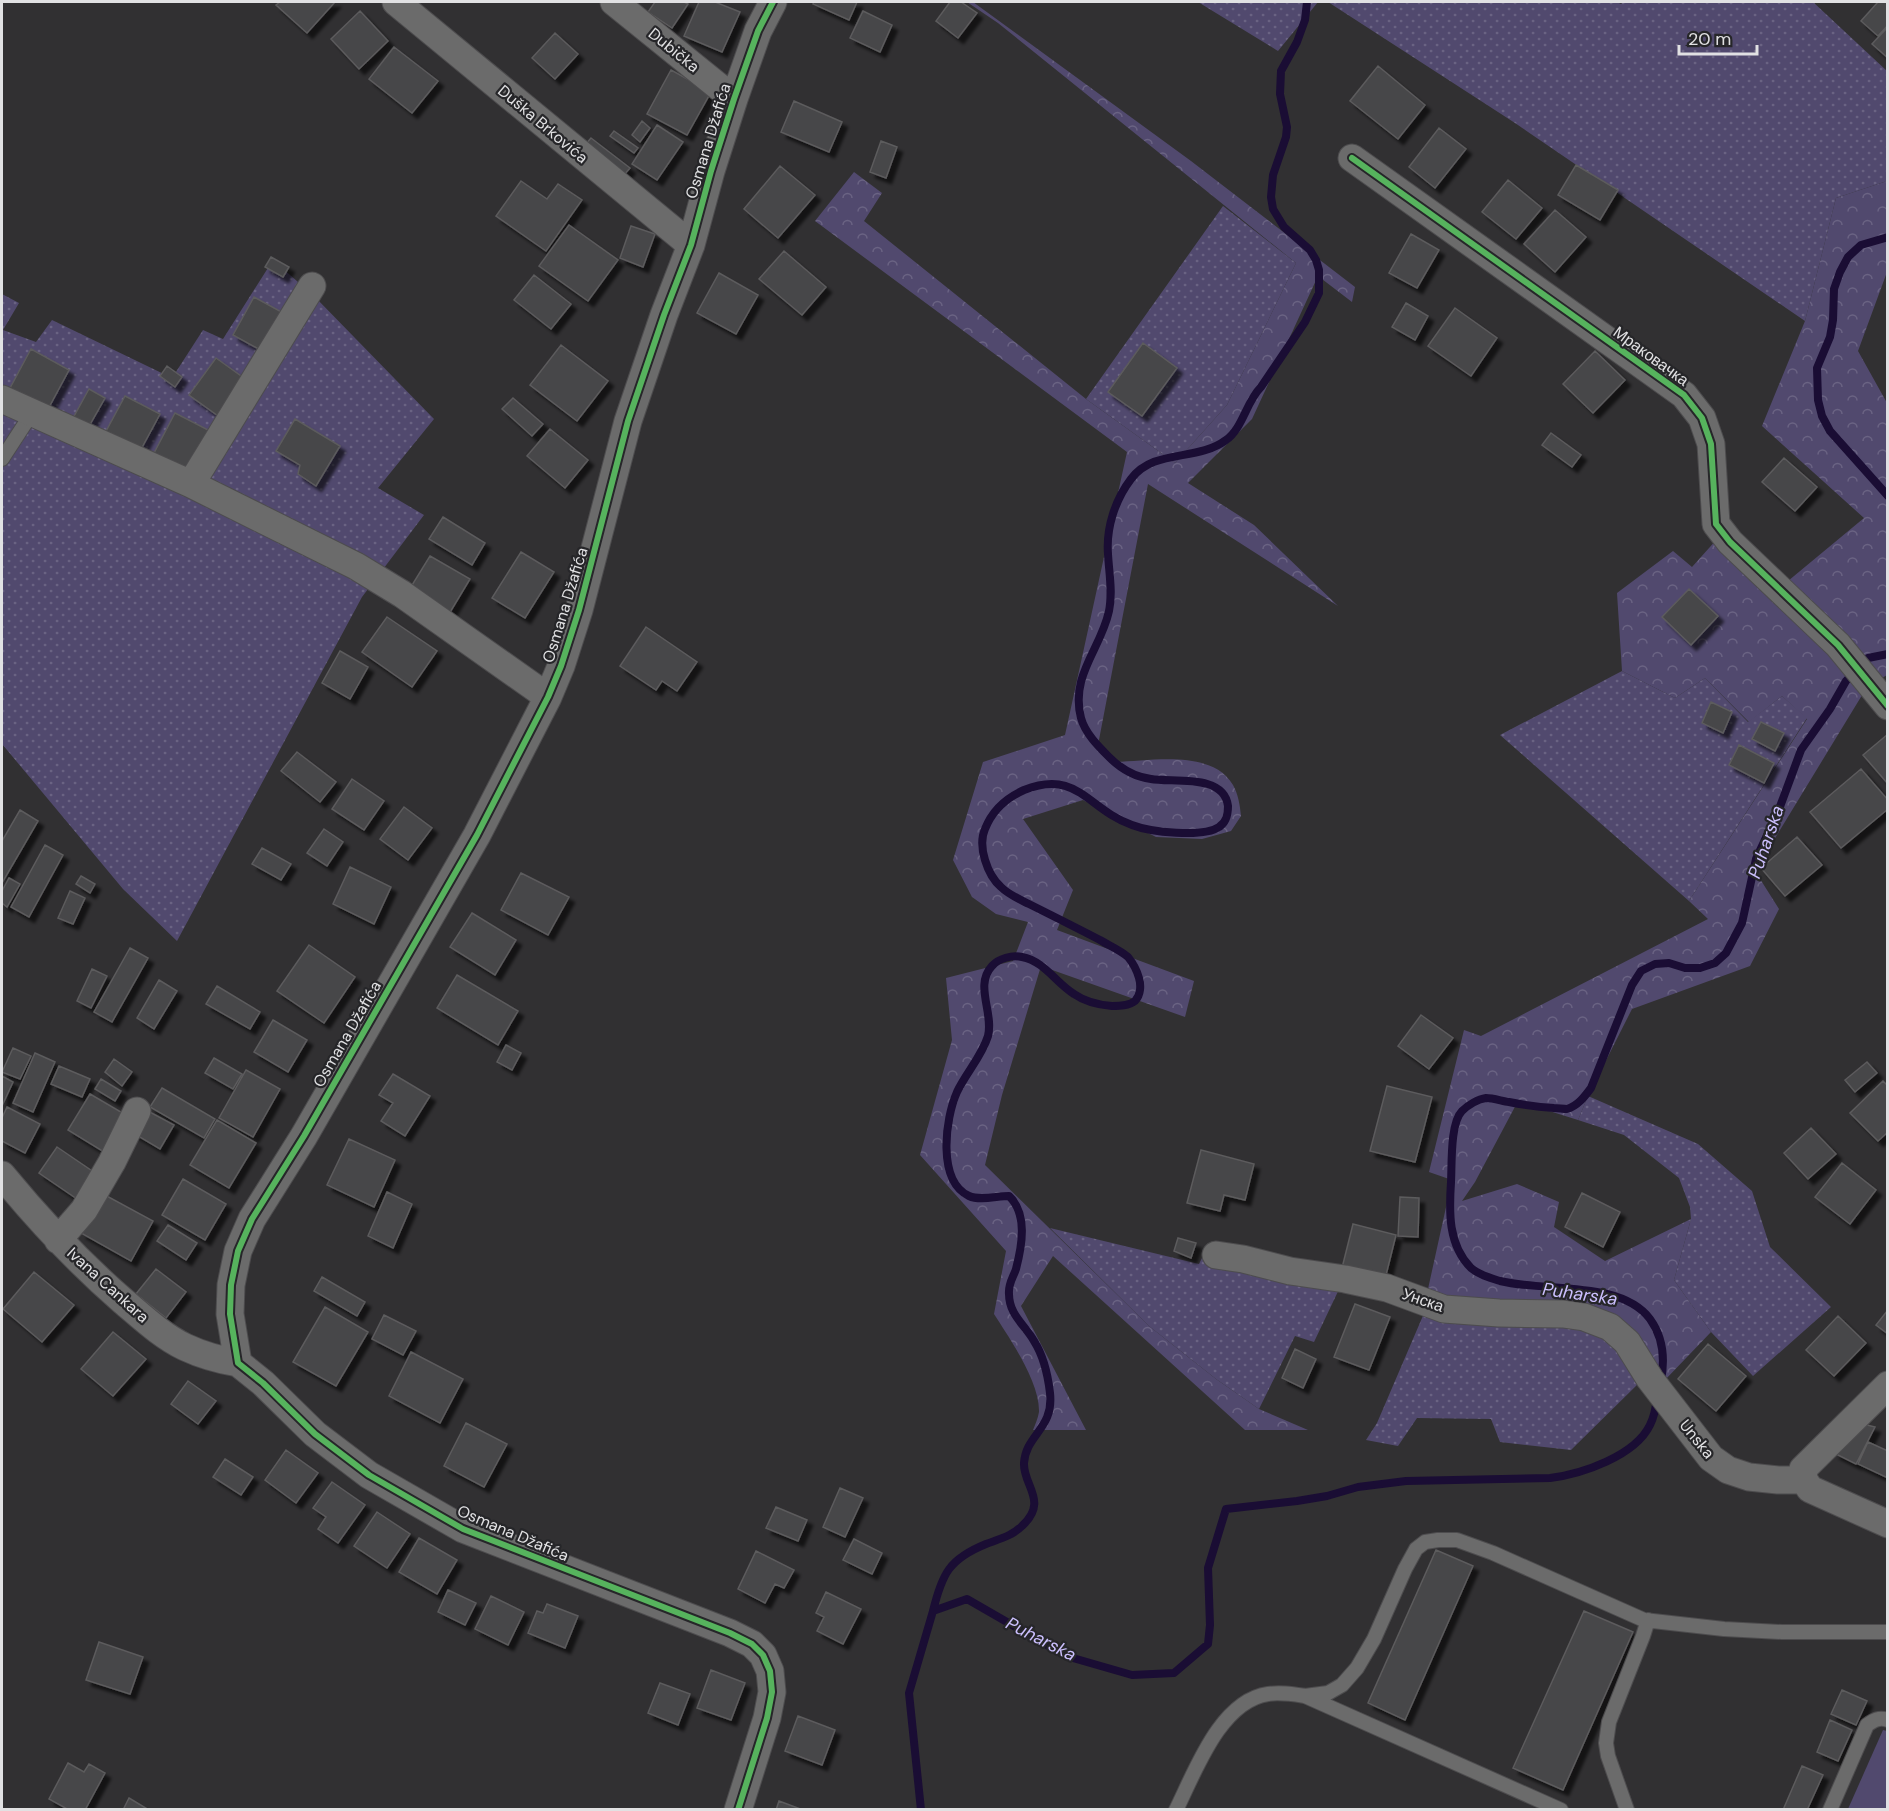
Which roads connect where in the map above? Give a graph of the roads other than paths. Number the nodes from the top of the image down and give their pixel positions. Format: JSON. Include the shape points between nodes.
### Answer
{"nodes":[{"id":1,"x":396,"y":2,"type":"edge"},
{"id":2,"x":614,"y":2,"type":"edge"},
{"id":3,"x":772,"y":2,"type":"edge"},
{"id":4,"x":734,"y":99,"type":"junction"},
{"id":5,"x":1352,"y":159,"type":"dead end"},
{"id":6,"x":691,"y":245,"type":"junction"},
{"id":7,"x":312,"y":286,"type":"dead end"},
{"id":8,"x":2,"y":399,"type":"edge"},
{"id":9,"x":32,"y":413,"type":"junction"},
{"id":10,"x":2,"y":459,"type":"edge"},
{"id":11,"x":191,"y":484,"type":"junction"},
{"id":12,"x":548,"y":697,"type":"junction"},
{"id":13,"x":1887,"y":706,"type":"edge"},
{"id":14,"x":137,"y":1111,"type":"dead end"},
{"id":15,"x":2,"y":1175,"type":"edge"},
{"id":16,"x":58,"y":1240,"type":"junction"},
{"id":17,"x":1216,"y":1255,"type":"dead end"},
{"id":18,"x":238,"y":1363,"type":"junction"},
{"id":19,"x":1645,"y":1371,"type":"joint"},
{"id":20,"x":1887,"y":1385,"type":"edge"},
{"id":21,"x":1804,"y":1480,"type":"junction"},
{"id":22,"x":1887,"y":1524,"type":"edge"},
{"id":23,"x":1648,"y":1620,"type":"junction"},
{"id":24,"x":1887,"y":1632,"type":"edge"},
{"id":25,"x":1305,"y":1696,"type":"junction"},
{"id":26,"x":1887,"y":1720,"type":"edge"},
{"id":27,"x":738,"y":1809,"type":"edge"},
{"id":28,"x":1176,"y":1809,"type":"edge"},
{"id":29,"x":1561,"y":1809,"type":"edge"},
{"id":30,"x":1627,"y":1809,"type":"edge"},
{"id":31,"x":1830,"y":1809,"type":"edge"}],
"edges":[{"from":1,"to":6,"type":"street","name":"Duška Brkovića"},
{"from":2,"to":4,"type":"street","name":"Dubička"},
{"from":3,"to":4,"type":"street","name":"Osmana Džafića"},
{"from":4,"to":6,"type":"street","name":"Osmana Džafića"},
{"from":5,"to":13,"type":"street","name":"Мраковачка","via":[[1684,394],[1702,418],[1711,444],[1716,524],[1838,645]]},
{"from":6,"to":12,"type":"street","name":"Osmana Džafića","via":[[628,421],[579,610]]},
{"from":7,"to":11,"type":"street"},
{"from":8,"to":9,"type":"street"},
{"from":9,"to":10,"type":"lane"},
{"from":9,"to":11,"type":"street"},
{"from":11,"to":12,"type":"street","via":[[356,566]]},
{"from":12,"to":18,"type":"street","name":"Osmana Džafića","via":[[477,835],[252,1219],[238,1251],[231,1285]]},
{"from":14,"to":16,"type":"street","via":[[84,1210]]},
{"from":15,"to":16,"type":"street","name":"Ivana Cankara"},
{"from":16,"to":18,"type":"street","name":"Ivana Cankara","via":[[144,1319],[184,1347]]},
{"from":17,"to":19,"type":"street","name":"Унска","via":[[1378,1286],[1444,1309],[1584,1317],[1610,1327],[1627,1342]]},
{"from":18,"to":27,"type":"street","name":"Osmana Džafića","via":[[315,1434],[360,1468],[463,1529],[752,1644],[763,1655],[770,1671],[772,1692]]},
{"from":19,"to":21,"type":"street","name":"Unska","via":[[1711,1458],[1728,1470],[1749,1477]]},
{"from":20,"to":21,"type":"street","via":[[1809,1462],[1803,1469]]},
{"from":21,"to":22,"type":"street","via":[[1810,1489]]},
{"from":23,"to":24,"type":"lane","via":[[1782,1632]]},
{"from":23,"to":25,"type":"lane","via":[[1466,1543],[1425,1542],[1416,1549],[1405,1569],[1357,1668],[1342,1685],[1328,1693]]},
{"from":23,"to":30,"type":"lane","via":[[1609,1722],[1606,1743]]},
{"from":25,"to":28,"type":"lane","via":[[1267,1694],[1230,1715],[1204,1751]]},
{"from":25,"to":29,"type":"lane"},
{"from":26,"to":31,"type":"lane","via":[[1876,1719],[1867,1725]]}]}
